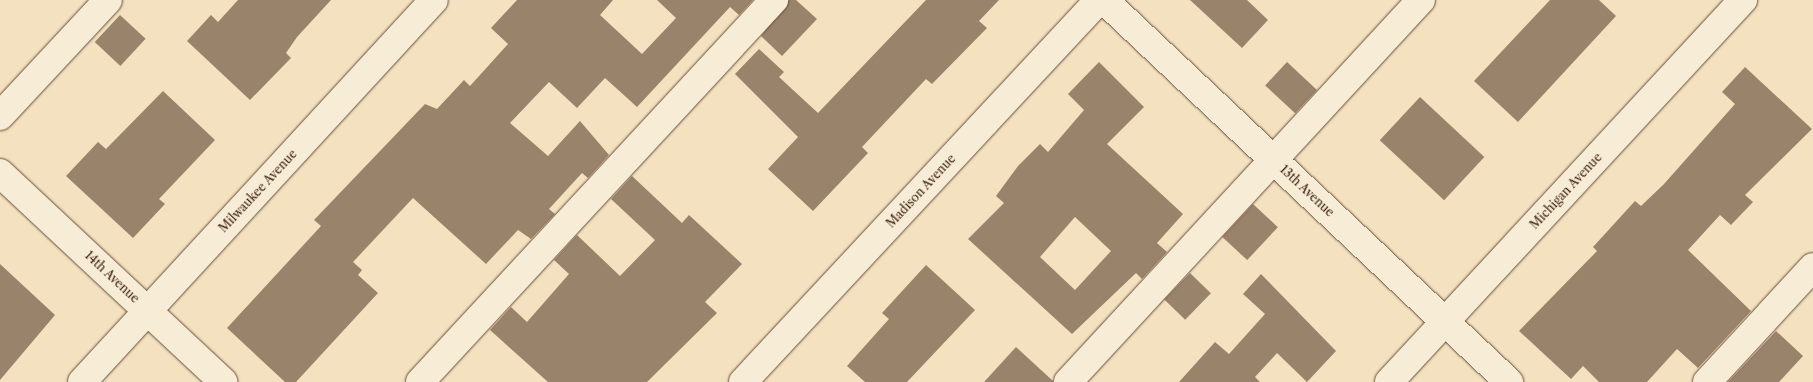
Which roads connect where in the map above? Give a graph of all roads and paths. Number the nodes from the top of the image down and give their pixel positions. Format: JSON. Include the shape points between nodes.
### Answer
{"nodes":[{"id":1,"x":108,"y":0,"type":"edge"},
{"id":2,"x":434,"y":0,"type":"edge"},
{"id":3,"x":774,"y":0,"type":"edge"},
{"id":4,"x":1099,"y":0,"type":"edge"},
{"id":5,"x":1104,"y":0,"type":"edge"},
{"id":6,"x":1421,"y":0,"type":"edge"},
{"id":7,"x":1743,"y":0,"type":"edge"},
{"id":8,"x":0,"y":116,"type":"edge"},
{"id":9,"x":1275,"y":161,"type":"junction"},
{"id":10,"x":0,"y":173,"type":"edge"},
{"id":11,"x":1813,"y":267,"type":"edge"},
{"id":12,"x":148,"y":310,"type":"junction"},
{"id":13,"x":1445,"y":322,"type":"junction"},
{"id":14,"x":82,"y":382,"type":"edge"},
{"id":15,"x":223,"y":382,"type":"edge"},
{"id":16,"x":420,"y":382,"type":"edge"},
{"id":17,"x":743,"y":382,"type":"edge"},
{"id":18,"x":1068,"y":382,"type":"edge"},
{"id":19,"x":1389,"y":382,"type":"edge"},
{"id":20,"x":1509,"y":382,"type":"edge"},
{"id":21,"x":1707,"y":382,"type":"edge"}],
"edges":[{"from":1,"to":8,"type":"street"},
{"from":2,"to":12,"type":"street","name":"Milwaukee Avenue"},
{"from":3,"to":16,"type":"street"},
{"from":4,"to":17,"type":"street","name":"Madison Avenue"},
{"from":5,"to":9,"type":"street","name":"13th Avenue"},
{"from":6,"to":9,"type":"street"},
{"from":7,"to":13,"type":"street","name":"Michigan Avenue"},
{"from":9,"to":13,"type":"street","name":"13th Avenue"},
{"from":9,"to":18,"type":"street"},
{"from":10,"to":12,"type":"street","name":"14th Avenue"},
{"from":11,"to":21,"type":"street"},
{"from":12,"to":14,"type":"street","name":"Milwaukee Avenue"},
{"from":12,"to":15,"type":"street","name":"14th Avenue"},
{"from":13,"to":19,"type":"street","name":"Michigan Avenue"},
{"from":13,"to":20,"type":"street","name":"13th Avenue"}]}
